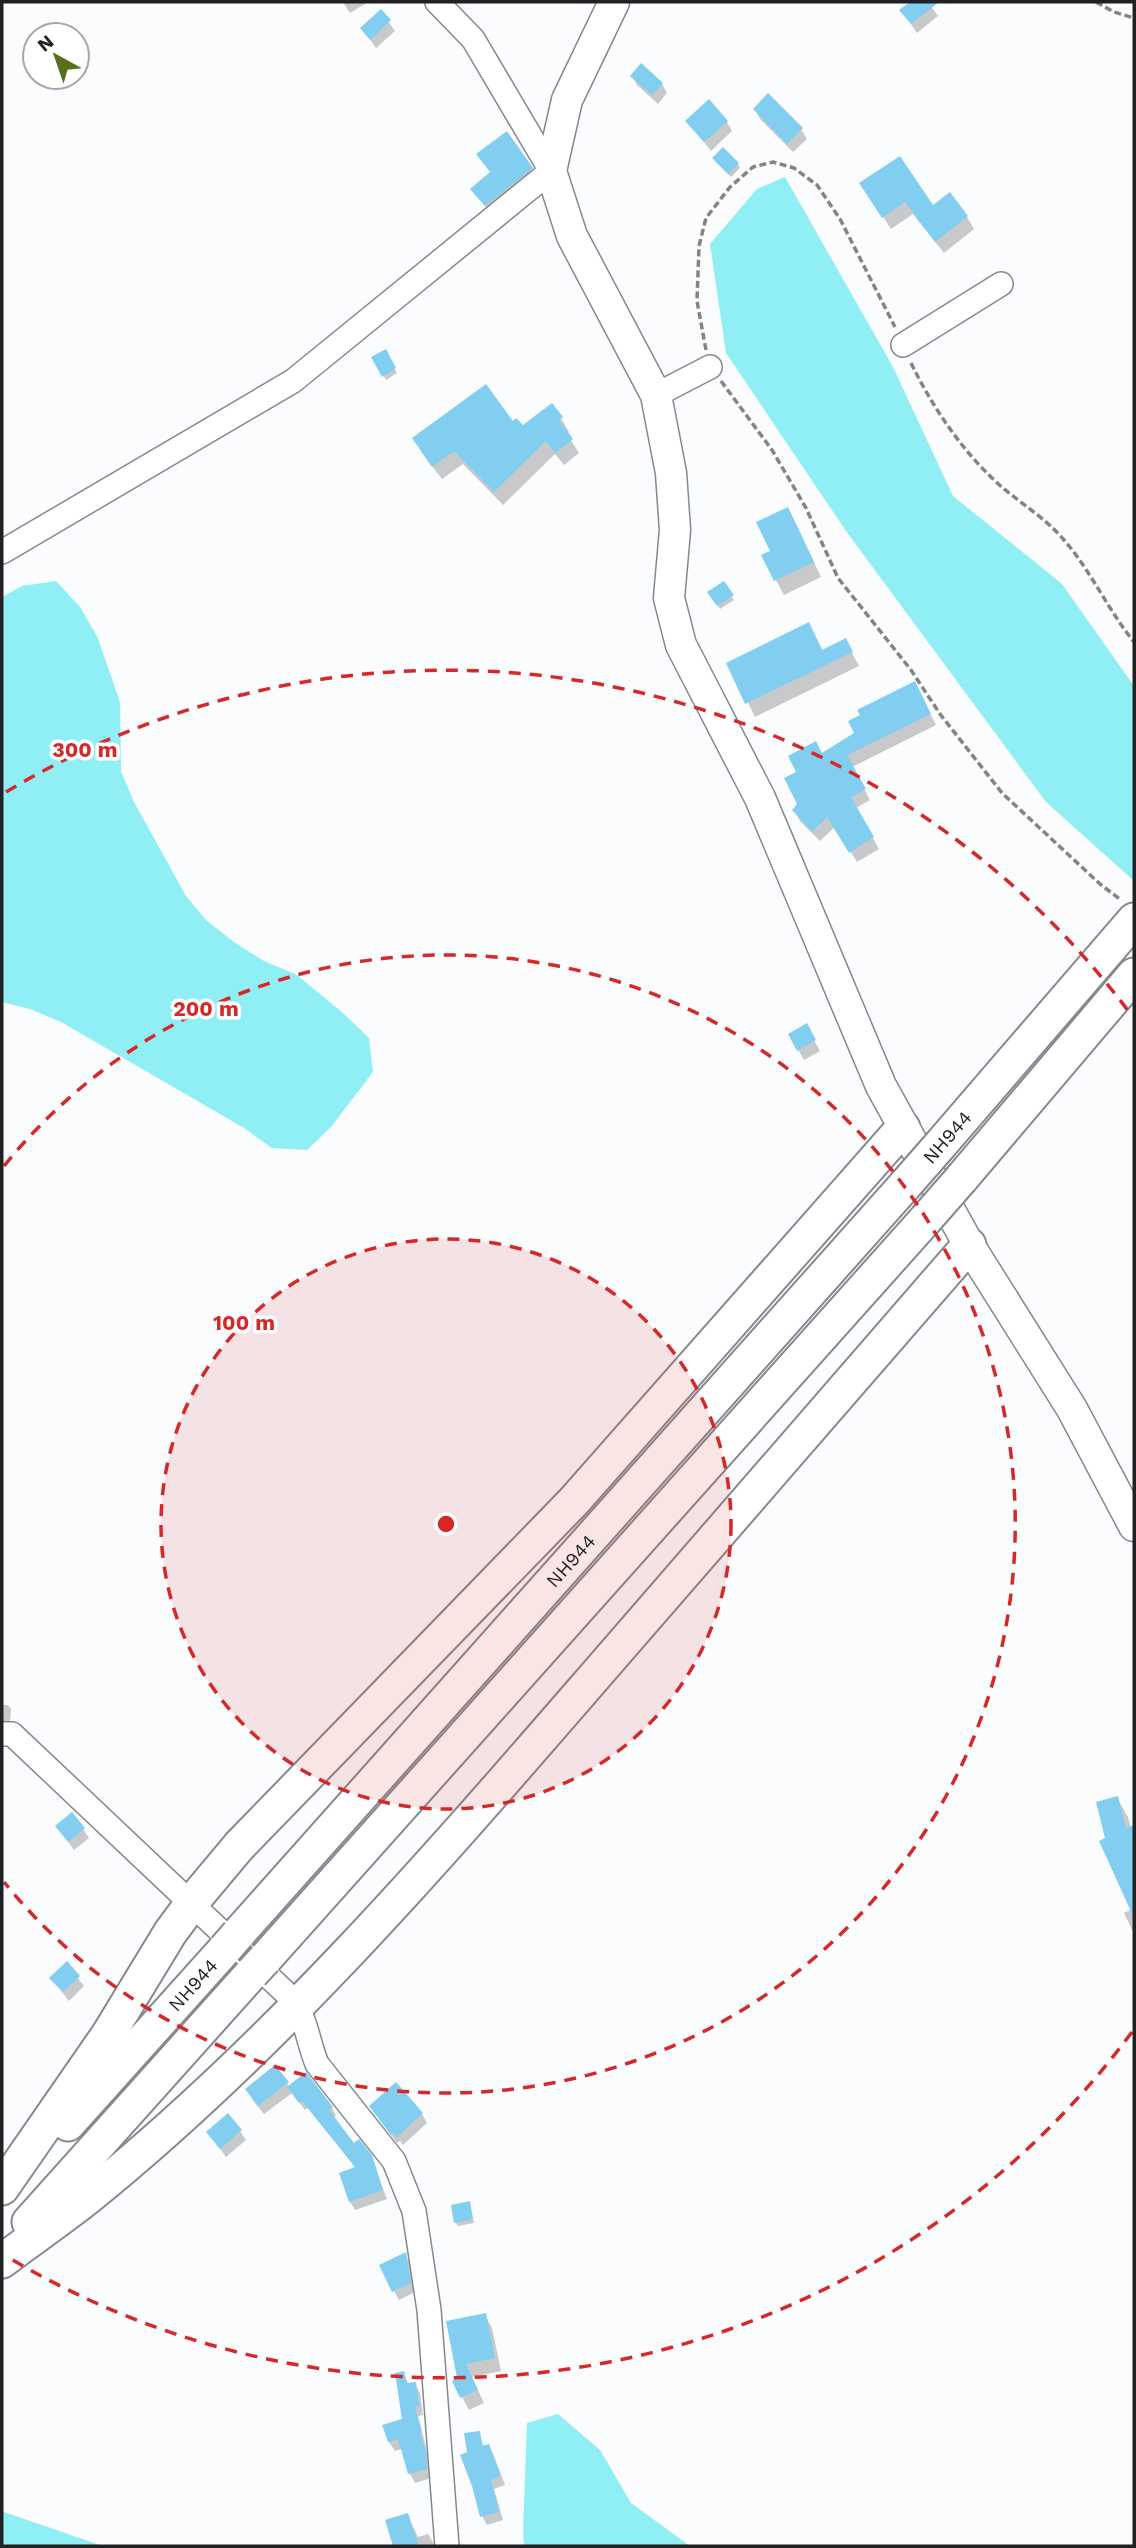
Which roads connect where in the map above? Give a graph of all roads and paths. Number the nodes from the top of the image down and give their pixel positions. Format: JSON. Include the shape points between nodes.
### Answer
{"nodes":[{"id":1,"x":437,"y":2,"type":"edge"},
{"id":2,"x":614,"y":2,"type":"edge"},
{"id":3,"x":1096,"y":2,"type":"edge"},
{"id":4,"x":1134,"y":18,"type":"edge"},
{"id":5,"x":551,"y":172,"type":"junction"},
{"id":6,"x":1001,"y":284,"type":"dead end"},
{"id":7,"x":902,"y":345,"type":"junction"},
{"id":8,"x":710,"y":367,"type":"junction"},
{"id":9,"x":656,"y":395,"type":"junction"},
{"id":10,"x":2,"y":552,"type":"edge"},
{"id":11,"x":1134,"y":642,"type":"edge"},
{"id":12,"x":1131,"y":915,"type":"edge"},
{"id":13,"x":1134,"y":975,"type":"edge"},
{"id":14,"x":903,"y":1128,"type":"junction"},
{"id":15,"x":969,"y":1245,"type":"junction"},
{"id":16,"x":1134,"y":1526,"type":"edge"},
{"id":17,"x":2,"y":1734,"type":"edge"},
{"id":18,"x":191,"y":1904,"type":"junction"},
{"id":19,"x":297,"y":2006,"type":"junction"},
{"id":20,"x":2,"y":2188,"type":"edge"},
{"id":21,"x":2,"y":2197,"type":"edge"},
{"id":22,"x":2,"y":2253,"type":"edge"},
{"id":23,"x":2,"y":2261,"type":"edge"},
{"id":24,"x":447,"y":2546,"type":"edge"}],
"edges":[{"from":1,"to":5,"type":"street","via":[[473,39]]},
{"from":2,"to":5,"type":"main road","via":[[567,100]]},
{"from":3,"to":4,"type":"path"},
{"from":5,"to":9,"type":"main road","via":[[572,236]]},
{"from":5,"to":10,"type":"street","via":[[293,381]]},
{"from":6,"to":7,"type":"street"},
{"from":7,"to":8,"type":"path","via":[[840,219],[817,185],[794,168],[773,162],[753,167],[706,218],[699,246],[697,301]]},
{"from":7,"to":11,"type":"path","via":[[948,427],[989,475],[1064,540]]},
{"from":8,"to":9,"type":"street"},
{"from":8,"to":12,"type":"path","via":[[779,462],[838,578],[940,714],[1002,793]]},
{"from":9,"to":14,"type":"main road","via":[[671,473],[675,530],[669,598],[681,645],[760,798]]},
{"from":12,"to":21,"type":"highway","name":"NH944","number":"NH944","bridge":true,"via":[[906,1184]]},
{"from":13,"to":22,"type":"highway","name":"NH944","number":"NH944","bridge":true,"via":[[926,1219]]},
{"from":14,"to":15,"type":"main road"},
{"from":14,"to":18,"type":"highway","via":[[574,1501],[239,1846]]},
{"from":15,"to":16,"type":"main road","via":[[1072,1409]]},
{"from":15,"to":19,"type":"highway","via":[[482,1806]]},
{"from":17,"to":18,"type":"street","via":[[12,1734]]},
{"from":18,"to":19,"type":"street"},
{"from":18,"to":20,"type":"highway"},
{"from":19,"to":23,"type":"highway","via":[[146,2147]]},
{"from":19,"to":24,"type":"street","via":[[317,2064],[394,2161],[414,2211],[429,2310]]}]}
